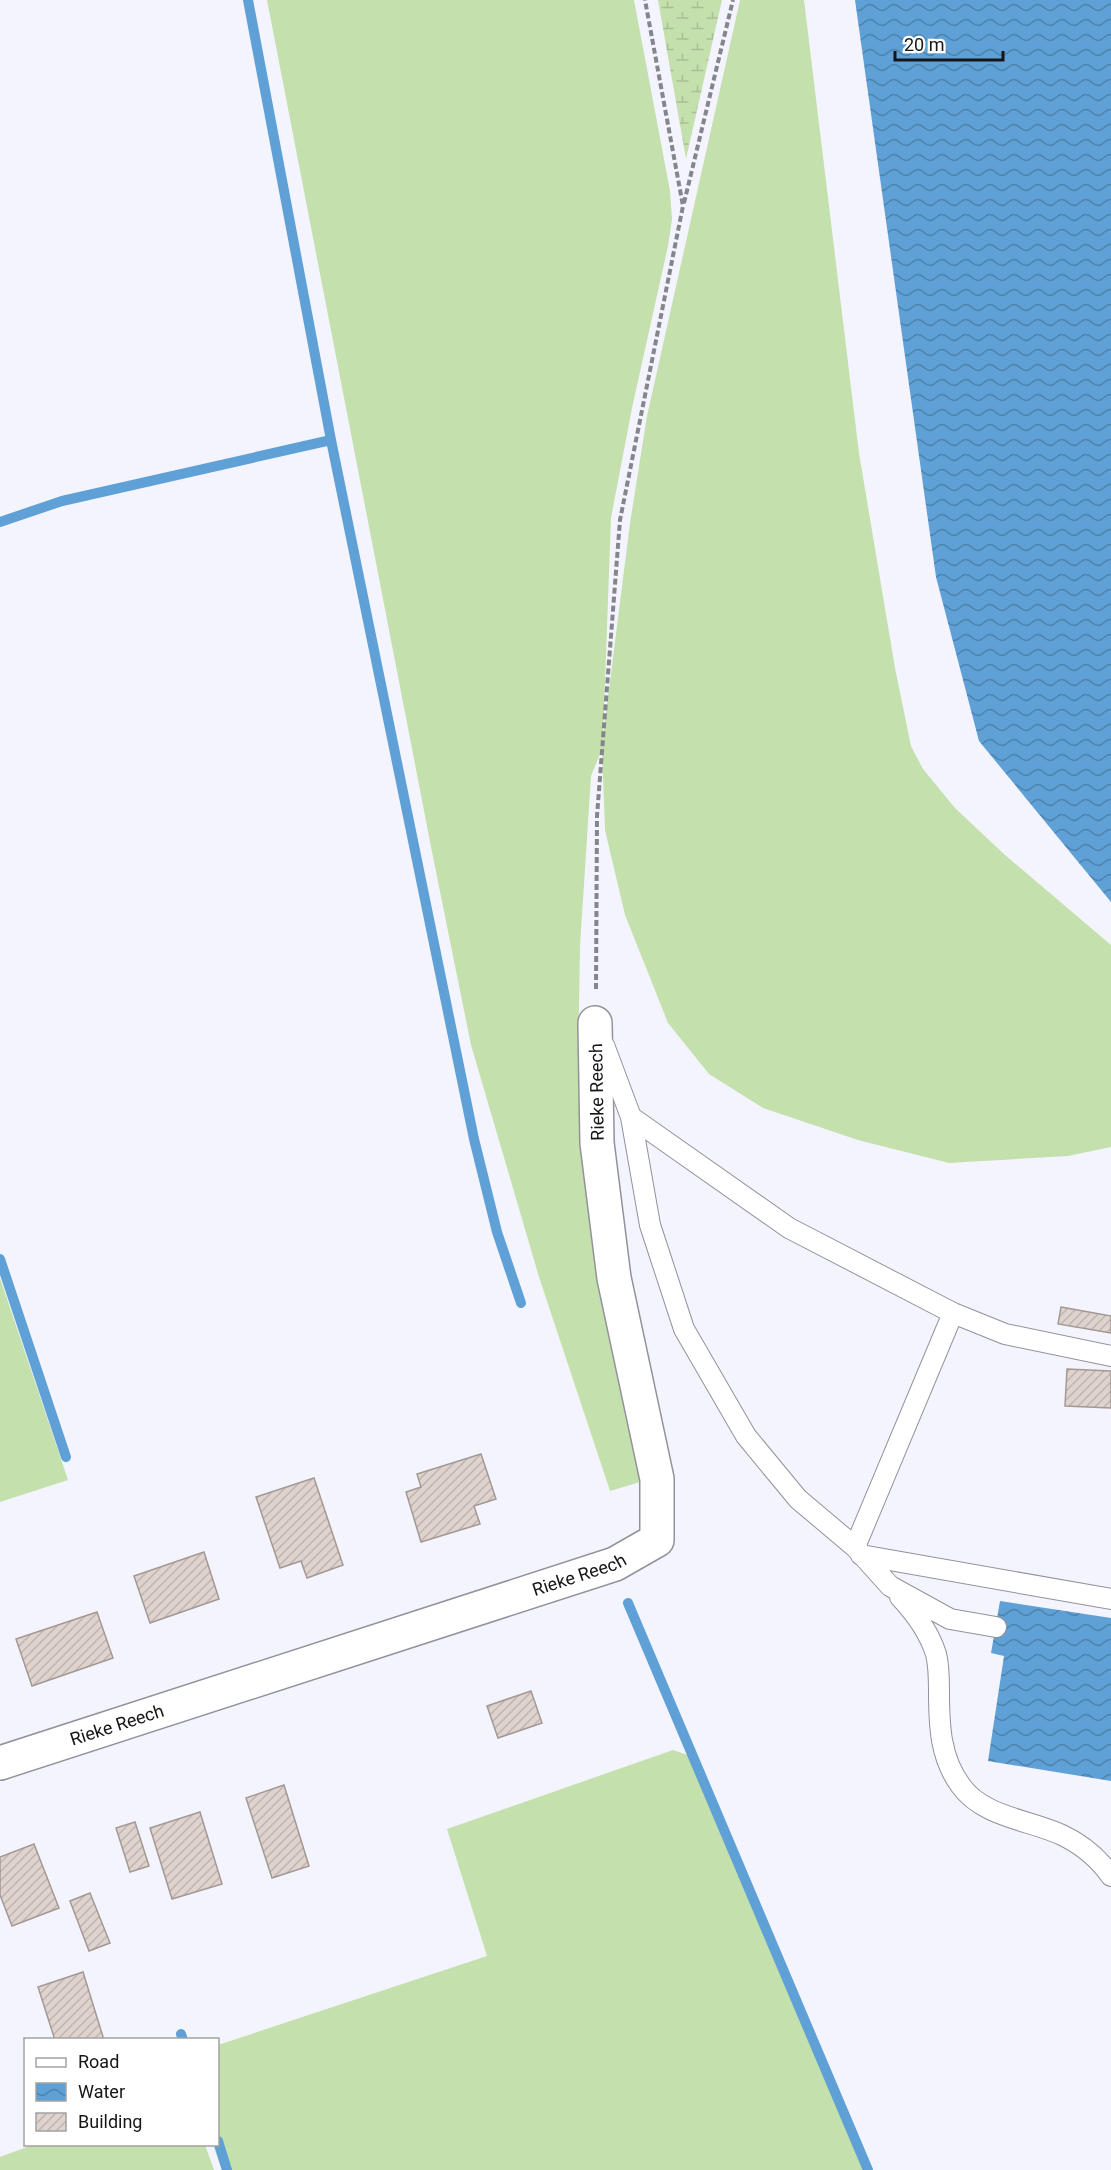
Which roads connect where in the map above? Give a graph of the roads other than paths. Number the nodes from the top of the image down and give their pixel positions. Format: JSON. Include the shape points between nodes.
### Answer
{"nodes":[{"id":1,"x":595,"y":1023,"type":"joint"},
{"id":2,"x":631,"y":1117,"type":"junction"},
{"id":3,"x":953,"y":1313,"type":"junction"},
{"id":4,"x":1111,"y":1356,"type":"edge"},
{"id":5,"x":858,"y":1551,"type":"junction"},
{"id":6,"x":891,"y":1586,"type":"junction"},
{"id":7,"x":1111,"y":1599,"type":"edge"},
{"id":8,"x":996,"y":1627,"type":"dead end"},
{"id":9,"x":0,"y":1763,"type":"edge"},
{"id":10,"x":1111,"y":1876,"type":"edge"}],
"edges":[{"from":1,"to":2,"type":"lane"},
{"from":1,"to":9,"type":"street","name":"Rieke Reech","via":[[597,1143],[614,1278],[657,1479],[657,1540],[615,1564]]},
{"from":2,"to":3,"type":"lane","via":[[789,1228]]},
{"from":2,"to":5,"type":"lane","via":[[650,1226],[684,1329],[746,1436],[798,1499]]},
{"from":3,"to":4,"type":"lane","via":[[1005,1334]]},
{"from":3,"to":5,"type":"lane"},
{"from":5,"to":6,"type":"lane"},
{"from":5,"to":7,"type":"lane"},
{"from":6,"to":8,"type":"lane","via":[[951,1619]]},
{"from":6,"to":10,"type":"lane","via":[[916,1614],[936,1656],[939,1730],[952,1774],[962,1789],[995,1811],[1062,1836],[1105,1866]]}]}
